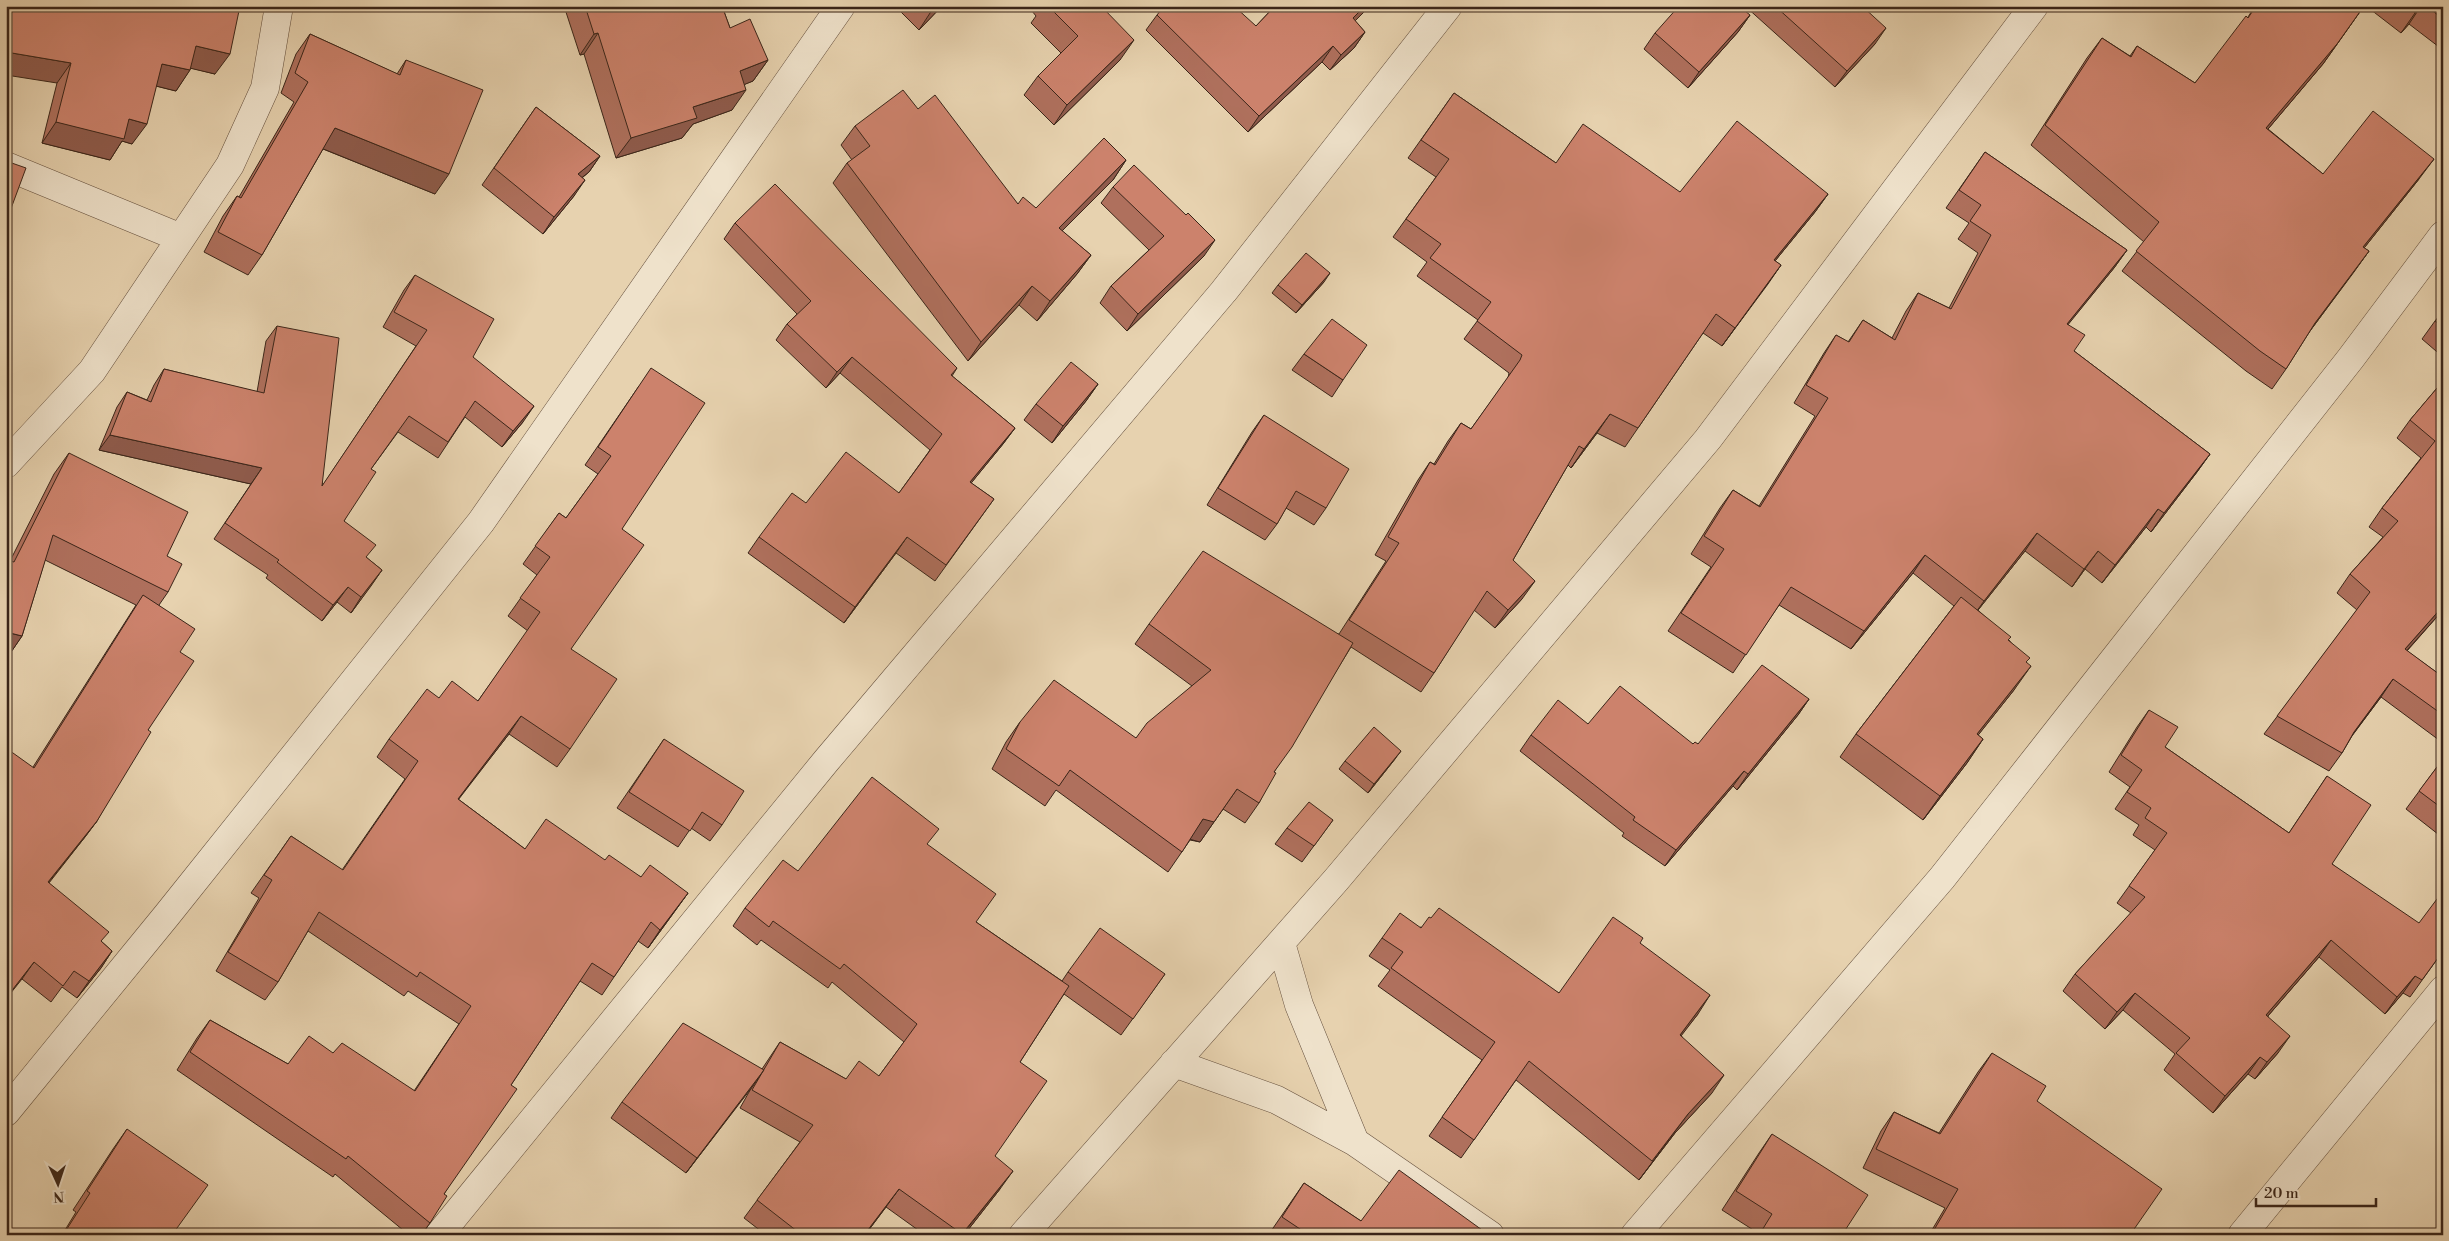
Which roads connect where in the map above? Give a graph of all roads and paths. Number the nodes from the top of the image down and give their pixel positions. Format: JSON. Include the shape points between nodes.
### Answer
{"nodes":[{"id":1,"x":279,"y":6,"type":"edge"},
{"id":2,"x":841,"y":6,"type":"edge"},
{"id":3,"x":1448,"y":6,"type":"edge"},
{"id":4,"x":2034,"y":6,"type":"edge"},
{"id":5,"x":6,"y":166,"type":"edge"},
{"id":6,"x":2443,"y":236,"type":"edge"},
{"id":7,"x":181,"y":238,"type":"junction"},
{"id":8,"x":6,"y":464,"type":"edge"},
{"id":9,"x":1281,"y":942,"type":"junction"},
{"id":10,"x":2443,"y":990,"type":"edge"},
{"id":11,"x":1174,"y":1063,"type":"junction"},
{"id":12,"x":6,"y":1112,"type":"edge"},
{"id":13,"x":1355,"y":1142,"type":"junction"},
{"id":14,"x":439,"y":1235,"type":"edge"},
{"id":15,"x":1022,"y":1235,"type":"edge"},
{"id":16,"x":1490,"y":1235,"type":"edge"},
{"id":17,"x":1635,"y":1235,"type":"edge"},
{"id":18,"x":2242,"y":1235,"type":"edge"}],
"edges":[{"from":1,"to":7,"type":"street","via":[[265,88],[230,165]]},
{"from":2,"to":12,"type":"street","via":[[481,522]]},
{"from":3,"to":14,"type":"street","via":[[1224,291],[826,761]]},
{"from":4,"to":9,"type":"street","via":[[1708,439]]},
{"from":5,"to":7,"type":"street"},
{"from":6,"to":17,"type":"street","via":[[2351,358],[1942,878]]},
{"from":7,"to":8,"type":"street","via":[[92,372]]},
{"from":9,"to":11,"type":"street"},
{"from":9,"to":13,"type":"street","via":[[1302,1014]]},
{"from":10,"to":18,"type":"street"},
{"from":11,"to":13,"type":"street","via":[[1277,1100]]},
{"from":11,"to":15,"type":"street"},
{"from":13,"to":16,"type":"street"}]}
